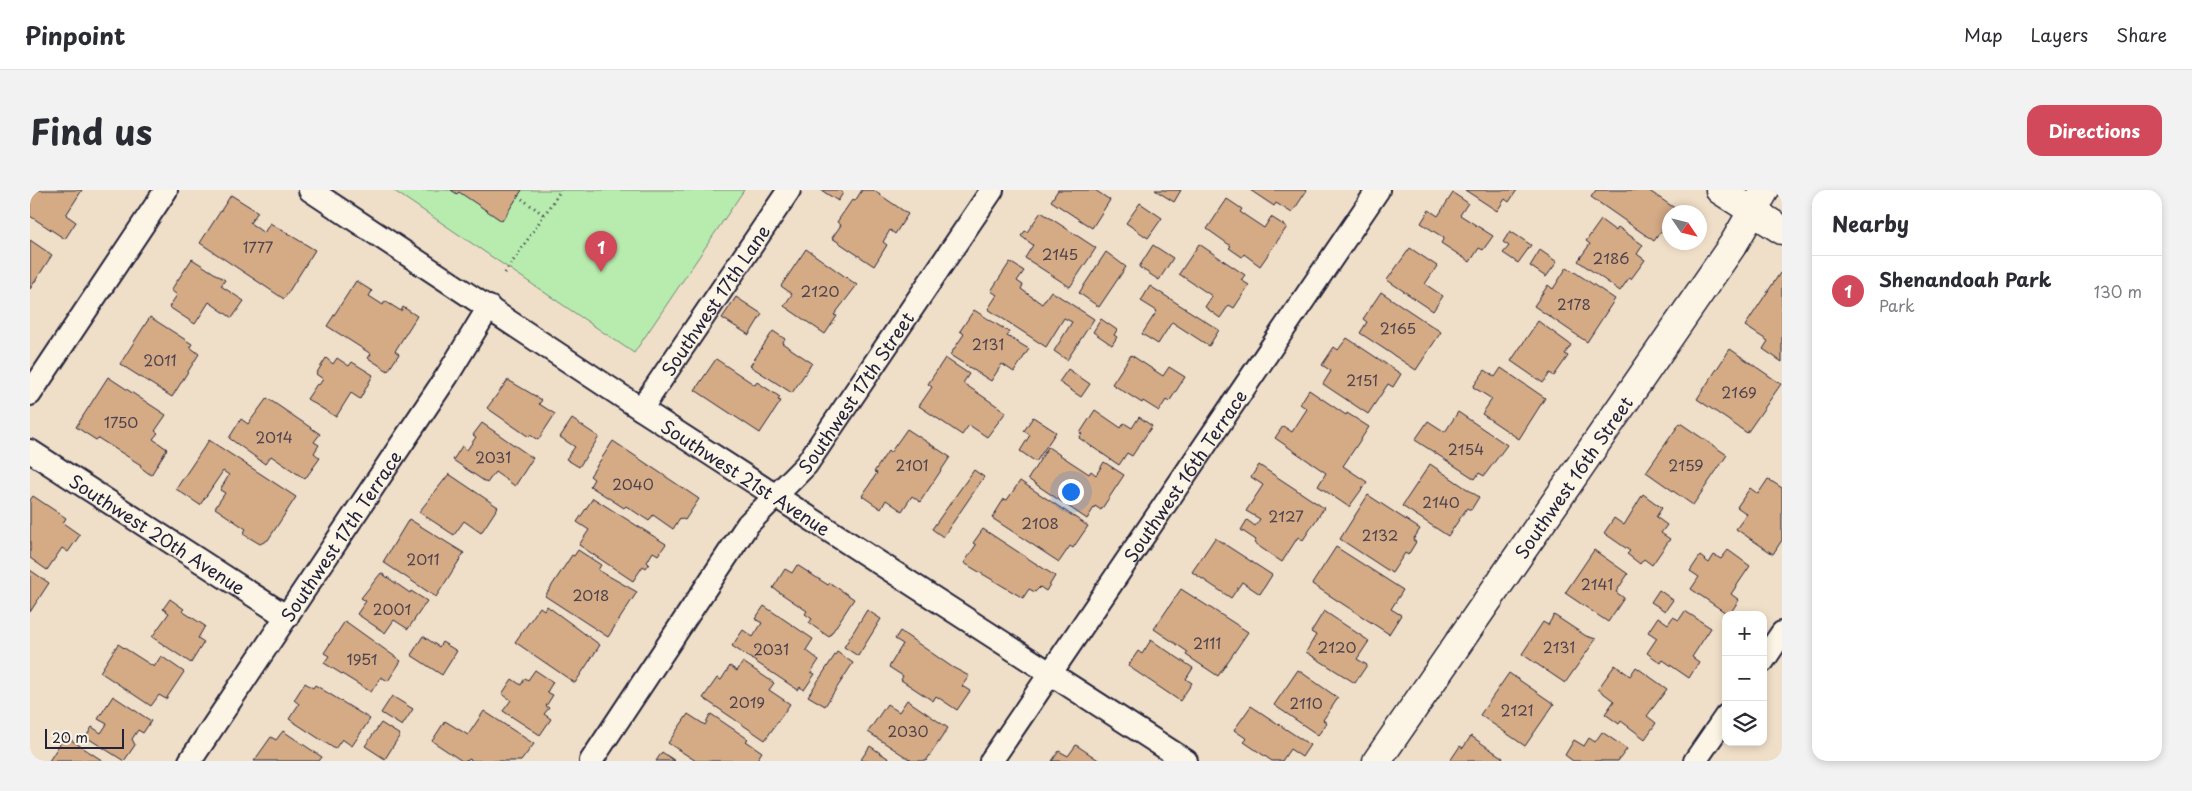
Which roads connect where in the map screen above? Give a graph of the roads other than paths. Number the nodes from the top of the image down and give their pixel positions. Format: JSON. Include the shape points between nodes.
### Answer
{"nodes":[{"id":1,"x":166,"y":190,"type":"edge"},
{"id":2,"x":310,"y":190,"type":"edge"},
{"id":3,"x":789,"y":190,"type":"edge"},
{"id":4,"x":992,"y":190,"type":"edge"},
{"id":5,"x":1378,"y":190,"type":"edge"},
{"id":6,"x":1720,"y":190,"type":"edge"},
{"id":7,"x":1760,"y":201,"type":"edge"},
{"id":8,"x":1782,"y":230,"type":"edge"},
{"id":9,"x":489,"y":308,"type":"junction"},
{"id":10,"x":30,"y":394,"type":"edge"},
{"id":11,"x":641,"y":409,"type":"junction"},
{"id":12,"x":30,"y":451,"type":"edge"},
{"id":13,"x":776,"y":496,"type":"junction"},
{"id":14,"x":286,"y":616,"type":"junction"},
{"id":15,"x":1782,"y":633,"type":"edge"},
{"id":16,"x":1766,"y":656,"type":"edge"},
{"id":17,"x":1051,"y":673,"type":"junction"},
{"id":18,"x":1722,"y":722,"type":"edge"},
{"id":19,"x":190,"y":761,"type":"edge"},
{"id":20,"x":591,"y":761,"type":"edge"},
{"id":21,"x":990,"y":761,"type":"edge"},
{"id":22,"x":1186,"y":761,"type":"edge"},
{"id":23,"x":1378,"y":761,"type":"edge"},
{"id":24,"x":1695,"y":761,"type":"edge"}],
"edges":[{"from":1,"to":10,"type":"street"},
{"from":2,"to":9,"type":"street","name":"Southwest 21st Avenue"},
{"from":3,"to":11,"type":"street","name":"Southwest 17th Lane"},
{"from":4,"to":13,"type":"street","name":"Southwest 17th Street","via":[[806,465]]},
{"from":5,"to":17,"type":"street","name":"Southwest 16th Terrace"},
{"from":6,"to":7,"type":"street"},
{"from":7,"to":8,"type":"street"},
{"from":7,"to":23,"type":"street","name":"Southwest 16th Street"},
{"from":9,"to":11,"type":"street","name":"Southwest 21st Avenue"},
{"from":9,"to":14,"type":"street","name":"Southwest 17th Terrace"},
{"from":11,"to":13,"type":"street","name":"Southwest 21st Avenue"},
{"from":12,"to":14,"type":"street","name":"Southwest 20th Avenue"},
{"from":13,"to":17,"type":"street","name":"Southwest 21st Avenue"},
{"from":13,"to":20,"type":"street","name":"Southwest 17th Street","via":[[748,524]]},
{"from":14,"to":19,"type":"street","name":"Southwest 17th Terrace"},
{"from":15,"to":16,"type":"street"},
{"from":17,"to":21,"type":"street","name":"Southwest 16th Terrace"},
{"from":17,"to":22,"type":"street","name":"Southwest 21st Avenue"},
{"from":18,"to":24,"type":"street"}]}
